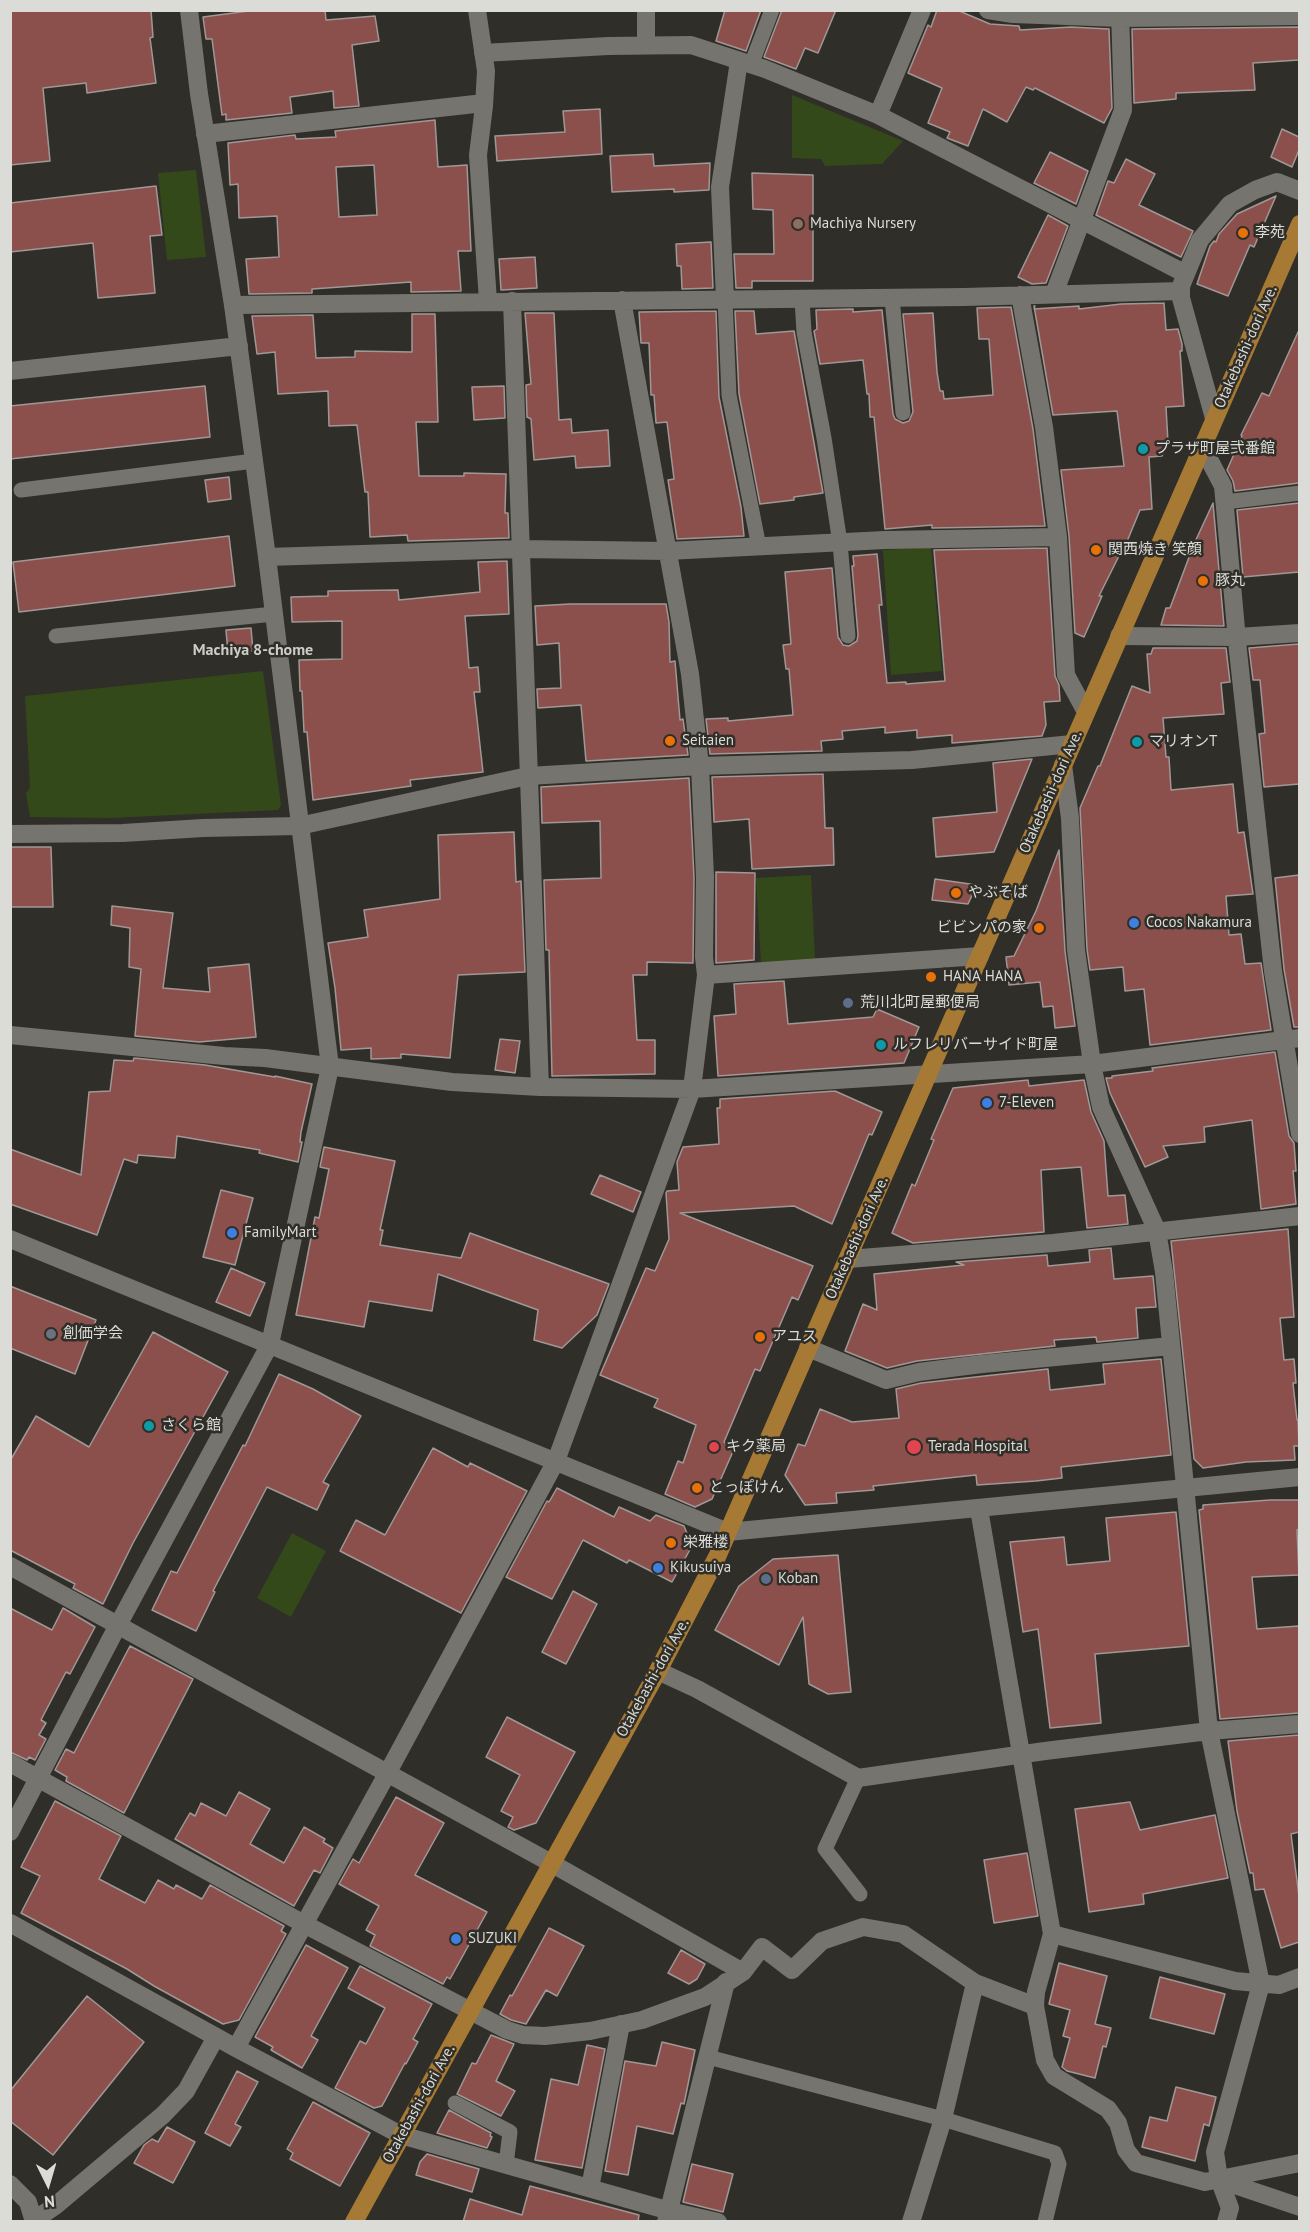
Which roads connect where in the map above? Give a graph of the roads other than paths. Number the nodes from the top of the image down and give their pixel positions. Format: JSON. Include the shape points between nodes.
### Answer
{"nodes":[{"id":1,"x":189,"y":10,"type":"edge"},
{"id":2,"x":477,"y":10,"type":"edge"},
{"id":3,"x":646,"y":10,"type":"edge"},
{"id":4,"x":772,"y":10,"type":"edge"},
{"id":5,"x":922,"y":10,"type":"edge"},
{"id":6,"x":988,"y":10,"type":"edge"},
{"id":7,"x":1020,"y":13,"type":"edge"},
{"id":8,"x":1249,"y":13,"type":"edge"},
{"id":9,"x":1120,"y":14,"type":"edge"},
{"id":10,"x":1299,"y":16,"type":"edge"},
{"id":11,"x":646,"y":45,"type":"junction"},
{"id":12,"x":483,"y":53,"type":"junction"},
{"id":13,"x":745,"y":63,"type":"junction"},
{"id":14,"x":484,"y":103,"type":"junction"},
{"id":15,"x":878,"y":116,"type":"junction"},
{"id":16,"x":206,"y":134,"type":"junction"},
{"id":17,"x":1299,"y":190,"type":"edge"},
{"id":18,"x":1083,"y":220,"type":"junction"},
{"id":19,"x":1299,"y":224,"type":"edge"},
{"id":20,"x":1183,"y":282,"type":"junction"},
{"id":21,"x":1054,"y":294,"type":"junction"},
{"id":22,"x":1020,"y":295,"type":"junction"},
{"id":23,"x":892,"y":298,"type":"junction"},
{"id":24,"x":725,"y":299,"type":"junction"},
{"id":25,"x":802,"y":299,"type":"junction"},
{"id":26,"x":622,"y":300,"type":"junction"},
{"id":27,"x":488,"y":301,"type":"junction"},
{"id":28,"x":512,"y":301,"type":"junction"},
{"id":29,"x":233,"y":305,"type":"junction"},
{"id":30,"x":239,"y":346,"type":"junction"},
{"id":31,"x":10,"y":370,"type":"edge"},
{"id":32,"x":903,"y":413,"type":"dead end"},
{"id":33,"x":1214,"y":418,"type":"junction"},
{"id":34,"x":1202,"y":446,"type":"junction"},
{"id":35,"x":254,"y":461,"type":"junction"},
{"id":36,"x":21,"y":490,"type":"dead end"},
{"id":37,"x":1299,"y":494,"type":"edge"},
{"id":38,"x":1225,"y":502,"type":"junction"},
{"id":39,"x":1058,"y":537,"type":"junction"},
{"id":40,"x":840,"y":543,"type":"junction"},
{"id":41,"x":759,"y":547,"type":"junction"},
{"id":42,"x":520,"y":549,"type":"junction"},
{"id":43,"x":667,"y":551,"type":"junction"},
{"id":44,"x":267,"y":557,"type":"junction"},
{"id":45,"x":274,"y":614,"type":"junction"},
{"id":46,"x":1299,"y":633,"type":"edge"},
{"id":47,"x":56,"y":636,"type":"dead end"},
{"id":48,"x":848,"y":636,"type":"dead end"},
{"id":49,"x":1119,"y":636,"type":"junction"},
{"id":50,"x":1237,"y":637,"type":"junction"},
{"id":51,"x":1086,"y":712,"type":"junction"},
{"id":52,"x":1072,"y":744,"type":"junction"},
{"id":53,"x":1063,"y":765,"type":"junction"},
{"id":54,"x":700,"y":766,"type":"junction"},
{"id":55,"x":528,"y":776,"type":"junction"},
{"id":56,"x":299,"y":826,"type":"junction"},
{"id":57,"x":10,"y":834,"type":"edge"},
{"id":58,"x":980,"y":956,"type":"junction"},
{"id":59,"x":706,"y":975,"type":"junction"},
{"id":60,"x":10,"y":1035,"type":"edge"},
{"id":61,"x":1292,"y":1039,"type":"edge"},
{"id":62,"x":1092,"y":1064,"type":"junction"},
{"id":63,"x":330,"y":1067,"type":"junction"},
{"id":64,"x":929,"y":1073,"type":"junction"},
{"id":65,"x":540,"y":1087,"type":"junction"},
{"id":66,"x":692,"y":1089,"type":"junction"},
{"id":67,"x":1299,"y":1134,"type":"edge"},
{"id":68,"x":1299,"y":1216,"type":"edge"},
{"id":69,"x":1157,"y":1231,"type":"junction"},
{"id":70,"x":10,"y":1239,"type":"edge"},
{"id":71,"x":848,"y":1259,"type":"junction"},
{"id":72,"x":270,"y":1344,"type":"junction"},
{"id":73,"x":1171,"y":1346,"type":"junction"},
{"id":74,"x":808,"y":1348,"type":"junction"},
{"id":75,"x":556,"y":1461,"type":"junction"},
{"id":76,"x":1299,"y":1477,"type":"edge"},
{"id":77,"x":1185,"y":1487,"type":"junction"},
{"id":78,"x":979,"y":1509,"type":"junction"},
{"id":79,"x":728,"y":1532,"type":"junction"},
{"id":80,"x":10,"y":1566,"type":"edge"},
{"id":81,"x":118,"y":1625,"type":"junction"},
{"id":82,"x":658,"y":1671,"type":"junction"},
{"id":83,"x":1299,"y":1724,"type":"edge"},
{"id":84,"x":1209,"y":1731,"type":"junction"},
{"id":85,"x":1023,"y":1755,"type":"junction"},
{"id":86,"x":10,"y":1763,"type":"edge"},
{"id":87,"x":387,"y":1774,"type":"junction"},
{"id":88,"x":858,"y":1778,"type":"junction"},
{"id":89,"x":38,"y":1779,"type":"junction"},
{"id":90,"x":10,"y":1832,"type":"edge"},
{"id":91,"x":551,"y":1863,"type":"junction"},
{"id":92,"x":860,"y":1894,"type":"dead end"},
{"id":93,"x":10,"y":1923,"type":"edge"},
{"id":94,"x":304,"y":1924,"type":"junction"},
{"id":95,"x":1052,"y":1934,"type":"junction"},
{"id":96,"x":743,"y":1972,"type":"junction"},
{"id":97,"x":1299,"y":1977,"type":"edge"},
{"id":98,"x":726,"y":1982,"type":"junction"},
{"id":99,"x":975,"y":1983,"type":"junction"},
{"id":100,"x":1261,"y":1984,"type":"junction"},
{"id":101,"x":1035,"y":2006,"type":"junction"},
{"id":102,"x":470,"y":2011,"type":"junction"},
{"id":103,"x":621,"y":2024,"type":"junction"},
{"id":104,"x":216,"y":2037,"type":"junction"},
{"id":105,"x":236,"y":2048,"type":"junction"},
{"id":106,"x":708,"y":2057,"type":"junction"},
{"id":107,"x":455,"y":2103,"type":"dead end"},
{"id":108,"x":943,"y":2120,"type":"junction"},
{"id":109,"x":401,"y":2135,"type":"junction"},
{"id":110,"x":1299,"y":2163,"type":"edge"},
{"id":111,"x":506,"y":2165,"type":"junction"},
{"id":112,"x":1219,"y":2179,"type":"junction"},
{"id":113,"x":10,"y":2184,"type":"edge"},
{"id":114,"x":591,"y":2188,"type":"junction"},
{"id":115,"x":1299,"y":2207,"type":"edge"},
{"id":116,"x":668,"y":2216,"type":"edge"},
{"id":117,"x":33,"y":2221,"type":"edge"},
{"id":118,"x":354,"y":2222,"type":"edge"},
{"id":119,"x":718,"y":2222,"type":"edge"},
{"id":120,"x":911,"y":2222,"type":"edge"},
{"id":121,"x":1045,"y":2222,"type":"edge"},
{"id":122,"x":1226,"y":2222,"type":"edge"}],
"edges":[{"from":1,"to":16,"type":"street"},
{"from":2,"to":12,"type":"street"},
{"from":3,"to":11,"type":"street"},
{"from":4,"to":13,"type":"lane"},
{"from":5,"to":15,"type":"street"},
{"from":6,"to":7,"type":"street"},
{"from":7,"to":9,"type":"street"},
{"from":8,"to":9,"type":"street"},
{"from":8,"to":10,"type":"street"},
{"from":9,"to":18,"type":"street","via":[[1124,110]]},
{"from":11,"to":12,"type":"street"},
{"from":11,"to":13,"type":"street","via":[[691,45]]},
{"from":12,"to":14,"type":"street"},
{"from":13,"to":15,"type":"street"},
{"from":13,"to":24,"type":"street","via":[[720,187]]},
{"from":14,"to":16,"type":"street"},
{"from":14,"to":27,"type":"street","via":[[477,155]]},
{"from":15,"to":18,"type":"street"},
{"from":16,"to":29,"type":"street"},
{"from":17,"to":20,"type":"street","via":[[1277,182],[1230,204],[1200,240]]},
{"from":18,"to":20,"type":"street"},
{"from":18,"to":21,"type":"street"},
{"from":19,"to":33,"type":"main road","name":"Otakebashi-dori Ave."},
{"from":20,"to":21,"type":"street"},
{"from":20,"to":33,"type":"street","via":[[1181,298]]},
{"from":21,"to":22,"type":"street"},
{"from":22,"to":23,"type":"street"},
{"from":22,"to":39,"type":"street","via":[[1044,427]]},
{"from":23,"to":25,"type":"street"},
{"from":23,"to":32,"type":"lane"},
{"from":24,"to":25,"type":"street"},
{"from":24,"to":26,"type":"street"},
{"from":24,"to":41,"type":"lane","via":[[729,395]]},
{"from":25,"to":40,"type":"lane","via":[[804,332]]},
{"from":26,"to":28,"type":"street"},
{"from":26,"to":43,"type":"street"},
{"from":27,"to":28,"type":"street"},
{"from":27,"to":29,"type":"street"},
{"from":28,"to":42,"type":"street"},
{"from":29,"to":30,"type":"street"},
{"from":30,"to":31,"type":"street"},
{"from":30,"to":35,"type":"street"},
{"from":33,"to":34,"type":"main road","name":"Otakebashi-dori Ave."},
{"from":34,"to":38,"type":"street","via":[[1223,486]]},
{"from":34,"to":49,"type":"main road","name":"Otakebashi-dori Ave."},
{"from":35,"to":36,"type":"lane"},
{"from":35,"to":44,"type":"street"},
{"from":37,"to":38,"type":"lane"},
{"from":38,"to":50,"type":"street"},
{"from":39,"to":40,"type":"street"},
{"from":39,"to":51,"type":"street","via":[[1066,675]]},
{"from":40,"to":41,"type":"street"},
{"from":40,"to":48,"type":"lane"},
{"from":41,"to":43,"type":"street"},
{"from":42,"to":43,"type":"street"},
{"from":42,"to":44,"type":"street"},
{"from":42,"to":55,"type":"street"},
{"from":43,"to":54,"type":"street","via":[[690,674]]},
{"from":44,"to":45,"type":"street"},
{"from":45,"to":47,"type":"lane"},
{"from":45,"to":56,"type":"street"},
{"from":46,"to":50,"type":"street"},
{"from":49,"to":50,"type":"street"},
{"from":49,"to":51,"type":"main road","name":"Otakebashi-dori Ave."},
{"from":50,"to":61,"type":"street","via":[[1273,971]]},
{"from":51,"to":52,"type":"main road","name":"Otakebashi-dori Ave."},
{"from":52,"to":53,"type":"main road","name":"Otakebashi-dori Ave."},
{"from":52,"to":54,"type":"street","via":[[912,760]]},
{"from":53,"to":58,"type":"main road","name":"Otakebashi-dori Ave."},
{"from":53,"to":62,"type":"street","via":[[1070,818],[1076,950]]},
{"from":54,"to":55,"type":"street"},
{"from":54,"to":59,"type":"street"},
{"from":55,"to":56,"type":"street"},
{"from":55,"to":65,"type":"street"},
{"from":56,"to":57,"type":"street"},
{"from":56,"to":63,"type":"street"},
{"from":58,"to":59,"type":"street"},
{"from":58,"to":64,"type":"main road","name":"Otakebashi-dori Ave."},
{"from":59,"to":66,"type":"street"},
{"from":60,"to":63,"type":"street"},
{"from":61,"to":62,"type":"street"},
{"from":61,"to":67,"type":"street"},
{"from":62,"to":64,"type":"street"},
{"from":62,"to":69,"type":"street","via":[[1101,1107]]},
{"from":63,"to":65,"type":"street","via":[[452,1082]]},
{"from":63,"to":72,"type":"street"},
{"from":64,"to":66,"type":"street"},
{"from":64,"to":71,"type":"main road","name":"Otakebashi-dori Ave."},
{"from":65,"to":66,"type":"street"},
{"from":66,"to":75,"type":"street"},
{"from":68,"to":69,"type":"street"},
{"from":69,"to":71,"type":"street"},
{"from":69,"to":73,"type":"street"},
{"from":70,"to":72,"type":"street"},
{"from":71,"to":74,"type":"main road","name":"Otakebashi-dori Ave."},
{"from":72,"to":75,"type":"street"},
{"from":72,"to":81,"type":"street"},
{"from":73,"to":74,"type":"street","via":[[982,1364],[886,1380]]},
{"from":73,"to":77,"type":"street"},
{"from":74,"to":79,"type":"main road","name":"Otakebashi-dori Ave."},
{"from":75,"to":79,"type":"street"},
{"from":75,"to":87,"type":"street"},
{"from":76,"to":77,"type":"street"},
{"from":77,"to":78,"type":"street"},
{"from":77,"to":84,"type":"street"},
{"from":78,"to":79,"type":"street"},
{"from":78,"to":85,"type":"street"},
{"from":79,"to":82,"type":"main road","name":"Otakebashi-dori Ave."},
{"from":80,"to":81,"type":"street"},
{"from":81,"to":87,"type":"street"},
{"from":81,"to":89,"type":"street"},
{"from":82,"to":88,"type":"street"},
{"from":82,"to":91,"type":"main road","name":"Otakebashi-dori Ave."},
{"from":83,"to":84,"type":"street"},
{"from":84,"to":85,"type":"street"},
{"from":84,"to":100,"type":"street"},
{"from":85,"to":88,"type":"street"},
{"from":85,"to":95,"type":"street"},
{"from":86,"to":89,"type":"street"},
{"from":87,"to":91,"type":"street"},
{"from":87,"to":94,"type":"street"},
{"from":88,"to":92,"type":"lane","via":[[825,1849]]},
{"from":89,"to":90,"type":"street"},
{"from":89,"to":94,"type":"street"},
{"from":91,"to":96,"type":"street"},
{"from":91,"to":102,"type":"main road","name":"Otakebashi-dori Ave."},
{"from":93,"to":104,"type":"street"},
{"from":94,"to":102,"type":"street"},
{"from":94,"to":105,"type":"street"},
{"from":95,"to":100,"type":"street","via":[[1235,1981]]},
{"from":95,"to":101,"type":"street"},
{"from":96,"to":98,"type":"street"},
{"from":96,"to":99,"type":"street","via":[[762,1947],[792,1970],[822,1941],[863,1927],[903,1934]]},
{"from":97,"to":100,"type":"street","via":[[1279,1985]]},
{"from":98,"to":103,"type":"street","via":[[705,1997]]},
{"from":98,"to":106,"type":"street"},
{"from":99,"to":101,"type":"street"},
{"from":99,"to":108,"type":"street"},
{"from":100,"to":112,"type":"street","via":[[1215,2152]]},
{"from":101,"to":112,"type":"street","via":[[1045,2060],[1054,2076],[1108,2109],[1136,2163],[1205,2181]]},
{"from":102,"to":103,"type":"street","via":[[523,2035],[590,2031]]},
{"from":102,"to":109,"type":"main road","name":"Otakebashi-dori Ave."},
{"from":103,"to":114,"type":"street"},
{"from":104,"to":105,"type":"street"},
{"from":104,"to":117,"type":"street","via":[[186,2091],[164,2115]]},
{"from":105,"to":109,"type":"street"},
{"from":106,"to":108,"type":"lane"},
{"from":106,"to":116,"type":"street"},
{"from":107,"to":111,"type":"lane","via":[[510,2132]]},
{"from":108,"to":120,"type":"street"},
{"from":108,"to":121,"type":"lane","via":[[1055,2153],[1059,2164]]},
{"from":109,"to":111,"type":"street"},
{"from":109,"to":118,"type":"main road","name":"Otakebashi-dori Ave."},
{"from":110,"to":112,"type":"street"},
{"from":111,"to":114,"type":"street"},
{"from":112,"to":115,"type":"street"},
{"from":112,"to":122,"type":"street","via":[[1230,2208]]},
{"from":113,"to":117,"type":"street","via":[[28,2202]]},
{"from":114,"to":116,"type":"street"},
{"from":116,"to":119,"type":"street"}]}
